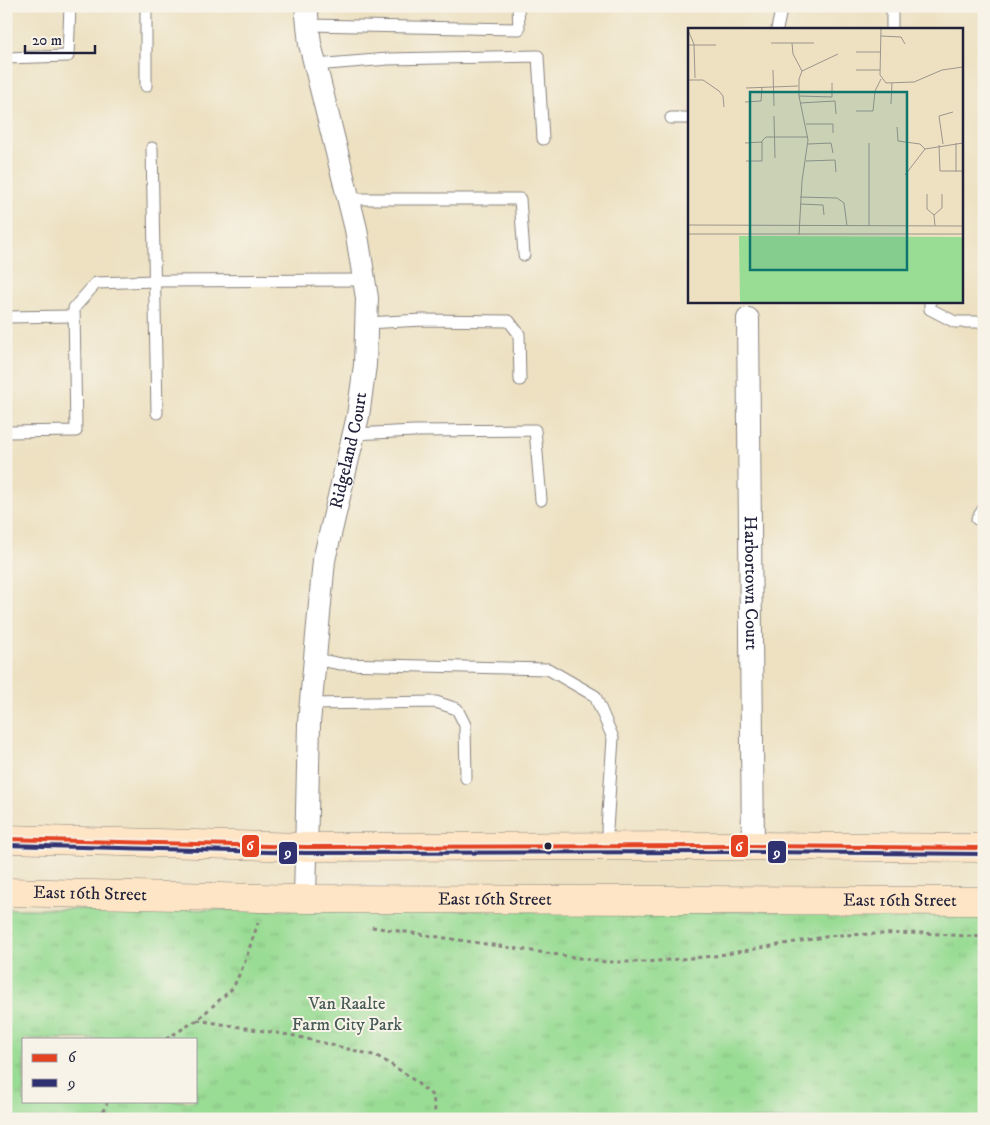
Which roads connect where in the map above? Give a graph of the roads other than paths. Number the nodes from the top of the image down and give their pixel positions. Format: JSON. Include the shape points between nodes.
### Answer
{"nodes":[{"id":1,"x":70,"y":6,"type":"edge"},
{"id":2,"x":146,"y":6,"type":"edge"},
{"id":3,"x":518,"y":6,"type":"edge"},
{"id":4,"x":782,"y":6,"type":"edge"},
{"id":5,"x":892,"y":6,"type":"edge"},
{"id":6,"x":306,"y":16,"type":"edge"},
{"id":7,"x":777,"y":28,"type":"edge"},
{"id":8,"x":892,"y":28,"type":"edge"},
{"id":9,"x":6,"y":58,"type":"edge"},
{"id":10,"x":315,"y":65,"type":"junction"},
{"id":11,"x":146,"y":86,"type":"dead end"},
{"id":12,"x":671,"y":118,"type":"dead end"},
{"id":13,"x":688,"y":118,"type":"edge"},
{"id":14,"x":543,"y":139,"type":"dead end"},
{"id":15,"x":152,"y":148,"type":"dead end"},
{"id":16,"x":349,"y":199,"type":"junction"},
{"id":17,"x":524,"y":255,"type":"dead end"},
{"id":18,"x":364,"y":280,"type":"junction"},
{"id":19,"x":155,"y":281,"type":"junction"},
{"id":20,"x":930,"y":302,"type":"edge"},
{"id":21,"x":74,"y":316,"type":"junction"},
{"id":22,"x":6,"y":317,"type":"edge"},
{"id":23,"x":748,"y":319,"type":"dead end"},
{"id":24,"x":984,"y":322,"type":"edge"},
{"id":25,"x":366,"y":323,"type":"junction"},
{"id":26,"x":520,"y":380,"type":"dead end"},
{"id":27,"x":157,"y":413,"type":"dead end"},
{"id":28,"x":6,"y":432,"type":"edge"},
{"id":29,"x":354,"y":434,"type":"junction"},
{"id":30,"x":541,"y":500,"type":"dead end"},
{"id":31,"x":984,"y":508,"type":"edge"},
{"id":32,"x":977,"y":519,"type":"dead end"},
{"id":33,"x":315,"y":659,"type":"junction"},
{"id":34,"x":311,"y":704,"type":"junction"},
{"id":35,"x":466,"y":778,"type":"dead end"},
{"id":36,"x":6,"y":839,"type":"edge"},
{"id":37,"x":609,"y":846,"type":"junction"},
{"id":38,"x":753,"y":846,"type":"junction"},
{"id":39,"x":306,"y":847,"type":"junction"},
{"id":40,"x":984,"y":848,"type":"edge"},
{"id":41,"x":6,"y":892,"type":"edge"},
{"id":42,"x":305,"y":899,"type":"junction"},
{"id":43,"x":984,"y":901,"type":"edge"}],
"edges":[{"from":1,"to":9,"type":"lane","via":[[68,56]]},
{"from":2,"to":11,"type":"lane"},
{"from":3,"to":6,"type":"lane","via":[[519,29]]},
{"from":4,"to":7,"type":"lane"},
{"from":5,"to":8,"type":"lane"},
{"from":6,"to":10,"type":"street","name":"Ridgeland Court"},
{"from":10,"to":14,"type":"lane","via":[[538,56]]},
{"from":10,"to":16,"type":"street","name":"Ridgeland Court"},
{"from":12,"to":13,"type":"lane"},
{"from":15,"to":19,"type":"lane"},
{"from":16,"to":17,"type":"lane","via":[[520,199]]},
{"from":16,"to":18,"type":"street","name":"Ridgeland Court"},
{"from":18,"to":19,"type":"lane"},
{"from":18,"to":25,"type":"street","name":"Ridgeland Court"},
{"from":19,"to":21,"type":"lane","via":[[96,283],[74,308]]},
{"from":19,"to":27,"type":"lane"},
{"from":20,"to":24,"type":"lane","via":[[930,309],[955,322]]},
{"from":21,"to":22,"type":"lane"},
{"from":21,"to":28,"type":"lane","via":[[76,431]]},
{"from":23,"to":38,"type":"street","name":"Harbortown Court"},
{"from":25,"to":26,"type":"lane","via":[[509,321],[519,334]]},
{"from":25,"to":29,"type":"street","name":"Ridgeland Court","via":[[365,365]]},
{"from":29,"to":30,"type":"lane","via":[[536,430]]},
{"from":29,"to":33,"type":"street","name":"Ridgeland Court","via":[[324,560]]},
{"from":31,"to":32,"type":"lane"},
{"from":33,"to":34,"type":"street","name":"Ridgeland Court"},
{"from":33,"to":37,"type":"lane","via":[[340,664],[548,669],[595,696],[613,738],[607,829]]},
{"from":34,"to":35,"type":"lane","via":[[436,702],[457,709],[466,725]]},
{"from":34,"to":39,"type":"street","name":"Ridgeland Court"},
{"from":36,"to":39,"type":"main road"},
{"from":37,"to":38,"type":"main road"},
{"from":37,"to":39,"type":"main road"},
{"from":38,"to":40,"type":"main road"},
{"from":39,"to":42,"type":"street","name":"Ridgeland Court"},
{"from":41,"to":42,"type":"main road","name":"East 16th Street"},
{"from":42,"to":43,"type":"main road","name":"East 16th Street"}]}
